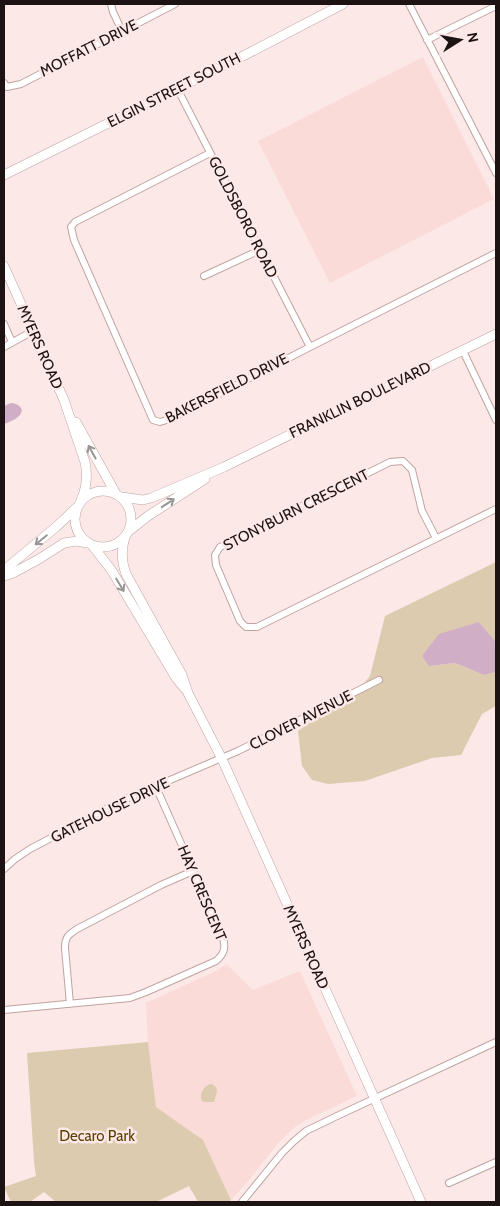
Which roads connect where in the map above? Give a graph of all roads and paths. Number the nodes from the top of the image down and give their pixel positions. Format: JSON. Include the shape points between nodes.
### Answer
{"nodes":[{"id":1,"x":111,"y":4,"type":"edge"},
{"id":2,"x":175,"y":4,"type":"edge"},
{"id":3,"x":343,"y":4,"type":"edge"},
{"id":4,"x":409,"y":4,"type":"edge"},
{"id":5,"x":496,"y":6,"type":"edge"},
{"id":6,"x":122,"y":31,"type":"junction"},
{"id":7,"x":427,"y":40,"type":"junction"},
{"id":8,"x":4,"y":83,"type":"edge"},
{"id":9,"x":177,"y":88,"type":"junction"},
{"id":10,"x":210,"y":153,"type":"junction"},
{"id":11,"x":496,"y":173,"type":"edge"},
{"id":12,"x":4,"y":175,"type":"edge"},
{"id":13,"x":260,"y":250,"type":"junction"},
{"id":14,"x":496,"y":253,"type":"edge"},
{"id":15,"x":4,"y":266,"type":"edge"},
{"id":16,"x":204,"y":276,"type":"dead end"},
{"id":17,"x":4,"y":324,"type":"edge"},
{"id":18,"x":33,"y":331,"type":"junction"},
{"id":19,"x":496,"y":334,"type":"edge"},
{"id":20,"x":12,"y":342,"type":"junction"},
{"id":21,"x":310,"y":346,"type":"junction"},
{"id":22,"x":4,"y":347,"type":"edge"},
{"id":23,"x":463,"y":351,"type":"junction"},
{"id":24,"x":64,"y":400,"type":"junction"},
{"id":25,"x":496,"y":420,"type":"edge"},
{"id":26,"x":224,"y":467,"type":"junction"},
{"id":27,"x":118,"y":496,"type":"junction"},
{"id":28,"x":79,"y":504,"type":"junction"},
{"id":29,"x":496,"y":509,"type":"edge"},
{"id":30,"x":126,"y":534,"type":"junction"},
{"id":31,"x":436,"y":538,"type":"junction"},
{"id":32,"x":89,"y":544,"type":"junction"},
{"id":33,"x":4,"y":572,"type":"edge"},
{"id":34,"x":4,"y":576,"type":"edge"},
{"id":35,"x":379,"y":680,"type":"dead end"},
{"id":36,"x":188,"y":693,"type":"junction"},
{"id":37,"x":222,"y":758,"type":"junction"},
{"id":38,"x":156,"y":787,"type":"junction"},
{"id":39,"x":4,"y":869,"type":"edge"},
{"id":40,"x":193,"y":871,"type":"junction"},
{"id":41,"x":70,"y":1004,"type":"junction"},
{"id":42,"x":4,"y":1010,"type":"edge"},
{"id":43,"x":496,"y":1042,"type":"edge"},
{"id":44,"x":374,"y":1099,"type":"junction"},
{"id":45,"x":496,"y":1162,"type":"edge"},
{"id":46,"x":449,"y":1184,"type":"dead end"},
{"id":47,"x":242,"y":1202,"type":"edge"},
{"id":48,"x":421,"y":1202,"type":"edge"}],
"edges":[{"from":1,"to":6,"type":"street"},
{"from":2,"to":6,"type":"street","name":"MOFFATT DRIVE"},
{"from":3,"to":9,"type":"main road","name":"ELGIN STREET SOUTH"},
{"from":4,"to":7,"type":"street"},
{"from":5,"to":7,"type":"street"},
{"from":6,"to":8,"type":"street","name":"MOFFATT DRIVE","via":[[21,84],[7,87]]},
{"from":7,"to":11,"type":"street"},
{"from":9,"to":10,"type":"street","name":"GOLDSBORO ROAD"},
{"from":9,"to":12,"type":"main road","name":"ELGIN STREET SOUTH"},
{"from":10,"to":13,"type":"street","name":"GOLDSBORO ROAD"},
{"from":10,"to":21,"type":"street","name":"BAKERSFIELD DRIVE","via":[[74,222],[71,227],[153,420],[170,419]]},
{"from":13,"to":16,"type":"street"},
{"from":13,"to":21,"type":"street","name":"GOLDSBORO ROAD"},
{"from":14,"to":21,"type":"street","name":"BAKERSFIELD DRIVE"},
{"from":15,"to":18,"type":"main road","name":"MYERS ROAD"},
{"from":17,"to":20,"type":"street"},
{"from":18,"to":20,"type":"street"},
{"from":18,"to":24,"type":"main road","name":"MYERS ROAD"},
{"from":19,"to":23,"type":"main road","name":"FRANKLIN BOULEVARD"},
{"from":20,"to":22,"type":"street"},
{"from":23,"to":25,"type":"street"},
{"from":23,"to":26,"type":"main road","name":"FRANKLIN BOULEVARD"},
{"from":27,"to":24,"type":"main road","name":"MYERS ROAD","one_way":true},
{"from":24,"to":28,"type":"main road","name":"MYERS ROAD","via":[[88,473]]},
{"from":26,"to":27,"type":"main road","name":"FRANKLIN BOULEVARD","via":[[151,498]]},
{"from":30,"to":26,"type":"main road","name":"FRANKLIN BOULEVARD","one_way":true},
{"from":27,"to":28,"type":"main road","via":[[109,491],[94,492]]},
{"from":27,"to":30,"type":"main road","via":[[127,504],[130,513],[131,522]]},
{"from":28,"to":32,"type":"main road","via":[[74,517],[75,527]]},
{"from":28,"to":33,"type":"main road","one_way":true},
{"from":29,"to":31,"type":"street","name":"STONYBURN CRESCENT"},
{"from":30,"to":32,"type":"main road","via":[[110,547]]},
{"from":30,"to":36,"type":"main road","name":"MYERS ROAD","via":[[122,560],[126,574],[182,675]]},
{"from":31,"to":31,"type":"street","name":"STONYBURN CRESCENT","via":[[422,511],[412,470],[403,461],[390,462],[220,547],[215,555],[216,565],[240,621],[246,627],[256,628]]},
{"from":32,"to":34,"type":"main road","via":[[77,541],[64,543]]},
{"from":32,"to":36,"type":"main road","name":"MYERS ROAD","one_way":true,"via":[[112,571]]},
{"from":35,"to":37,"type":"street","name":"CLOVER AVENUE"},
{"from":36,"to":37,"type":"main road","name":"MYERS ROAD"},
{"from":37,"to":38,"type":"street","name":"GATEHOUSE DRIVE"},
{"from":37,"to":44,"type":"main road","name":"MYERS ROAD"},
{"from":38,"to":39,"type":"street","name":"GATEHOUSE DRIVE","via":[[30,849]]},
{"from":38,"to":40,"type":"street","name":"HAY CRESCENT"},
{"from":40,"to":41,"type":"street","via":[[161,884],[68,935],[65,948]]},
{"from":40,"to":41,"type":"street","name":"HAY CRESCENT","via":[[223,938],[225,947],[221,957],[136,996]]},
{"from":41,"to":42,"type":"street","name":"HAY CRESCENT"},
{"from":43,"to":44,"type":"street"},
{"from":44,"to":47,"type":"street","via":[[302,1135],[282,1153]]},
{"from":44,"to":48,"type":"main road","name":"MYERS ROAD"},
{"from":45,"to":46,"type":"street"}]}
